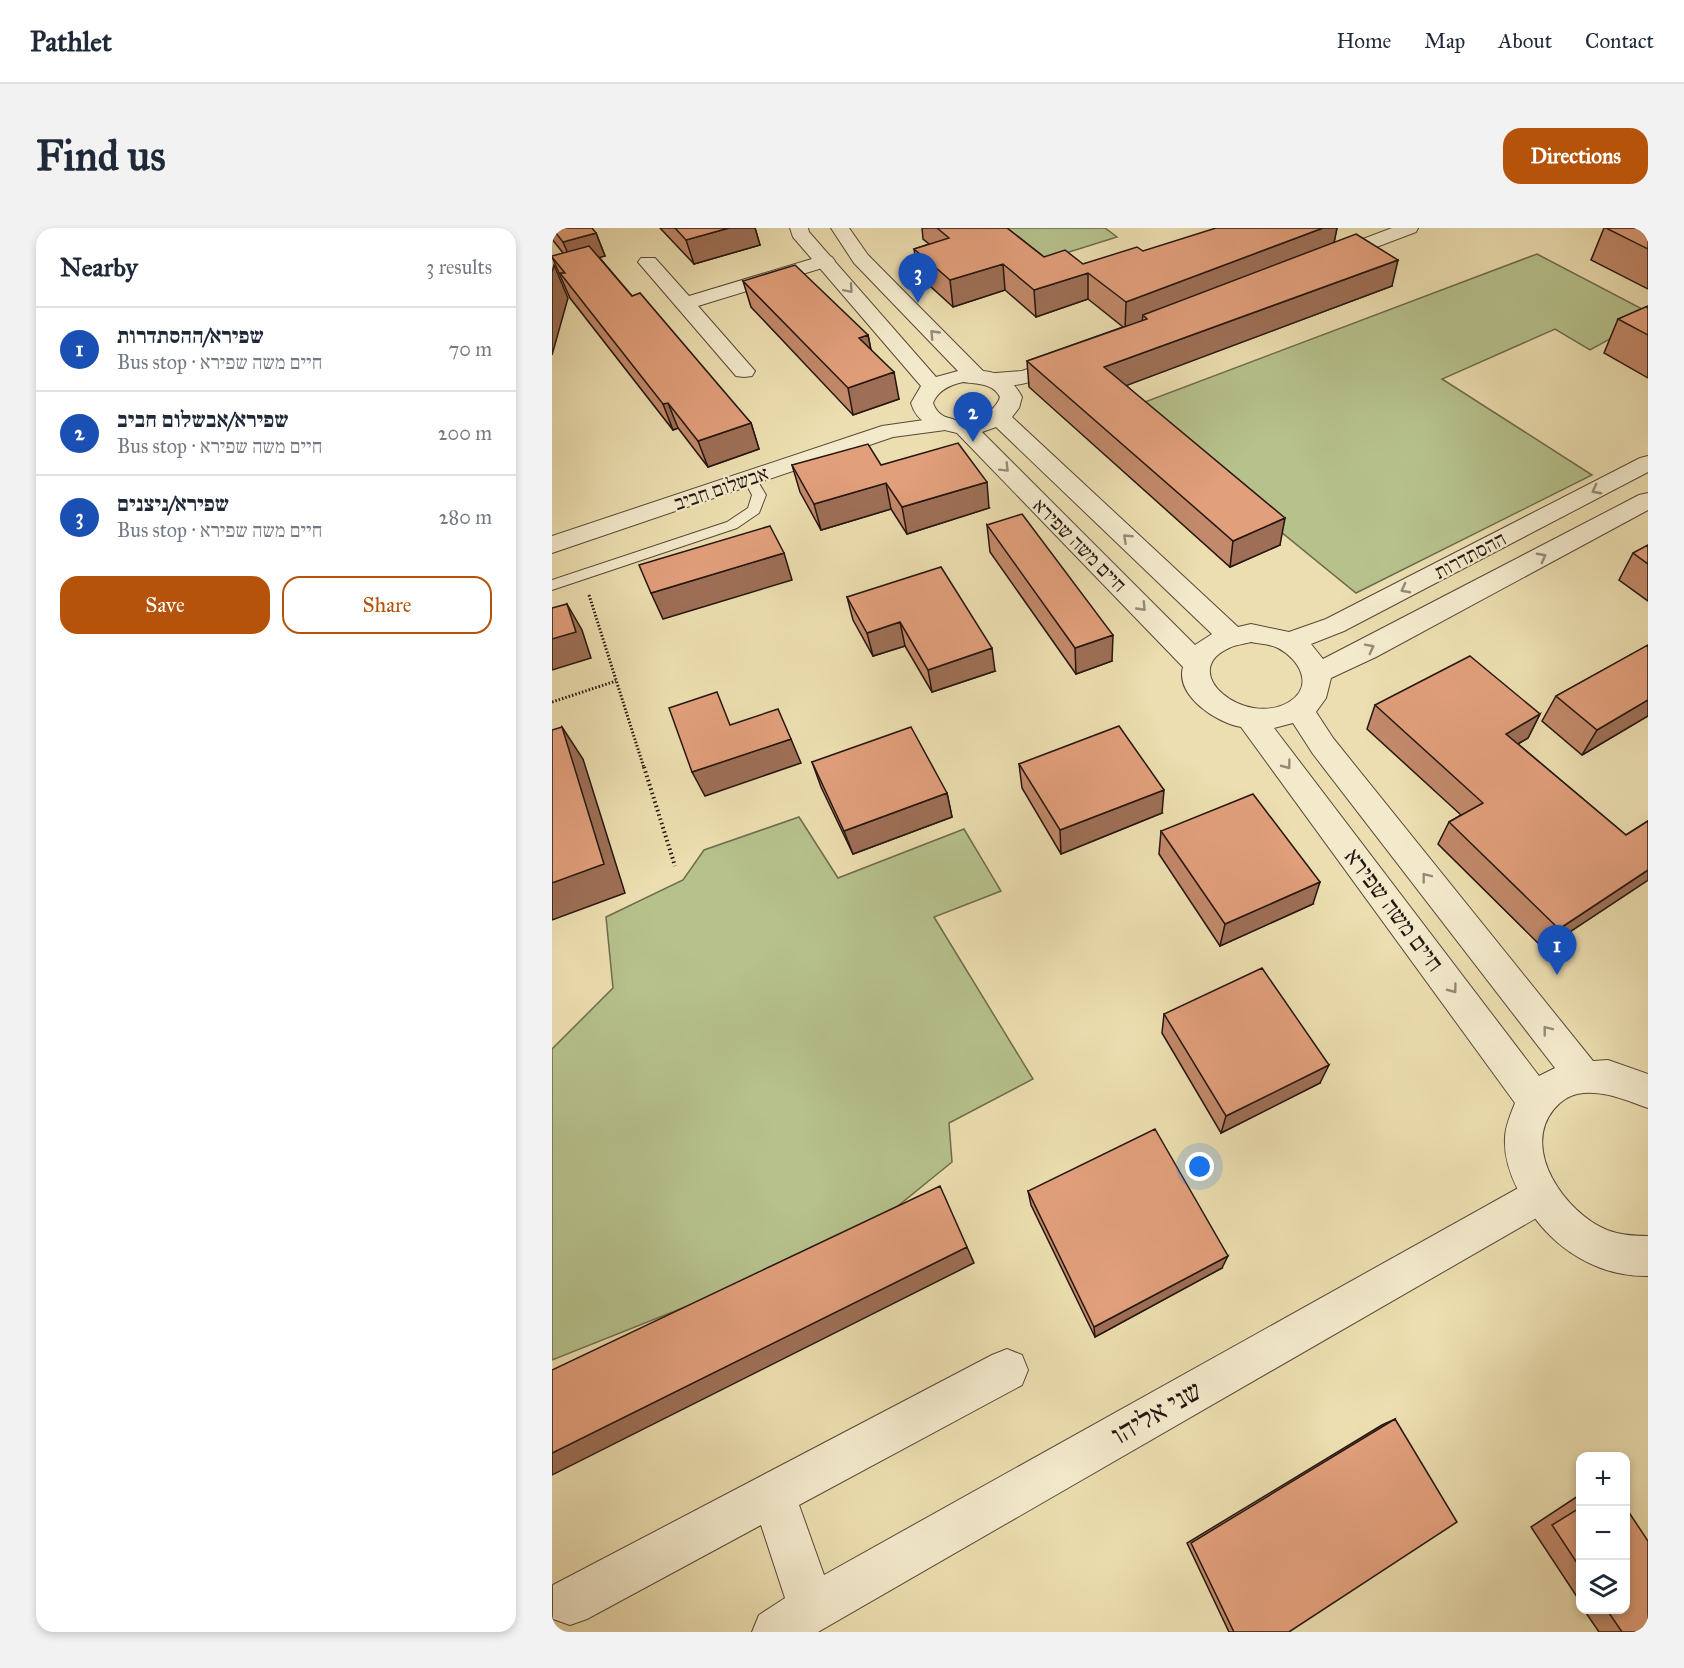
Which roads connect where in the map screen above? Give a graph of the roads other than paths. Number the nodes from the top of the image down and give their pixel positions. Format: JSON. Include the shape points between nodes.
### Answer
{"nodes":[{"id":1,"x":799,"y":228,"type":"edge"},
{"id":2,"x":840,"y":228,"type":"edge"},
{"id":3,"x":1409,"y":228,"type":"edge"},
{"id":4,"x":1376,"y":233,"type":"edge"},
{"id":5,"x":825,"y":261,"type":"junction"},
{"id":6,"x":648,"y":262,"type":"dead end"},
{"id":7,"x":1317,"y":263,"type":"edge"},
{"id":8,"x":685,"y":304,"type":"junction"},
{"id":9,"x":1082,"y":355,"type":"edge"},
{"id":10,"x":744,"y":371,"type":"dead end"},
{"id":11,"x":983,"y":378,"type":"junction"},
{"id":12,"x":1018,"y":386,"type":"junction"},
{"id":13,"x":933,"y":387,"type":"junction"},
{"id":14,"x":924,"y":409,"type":"junction"},
{"id":15,"x":1000,"y":418,"type":"junction"},
{"id":16,"x":955,"y":426,"type":"junction"},
{"id":17,"x":890,"y":431,"type":"junction"},
{"id":18,"x":1648,"y":462,"type":"edge"},
{"id":19,"x":749,"y":478,"type":"junction"},
{"id":20,"x":1648,"y":501,"type":"edge"},
{"id":21,"x":552,"y":545,"type":"edge"},
{"id":22,"x":552,"y":585,"type":"edge"},
{"id":23,"x":1231,"y":636,"type":"junction"},
{"id":24,"x":1289,"y":642,"type":"junction"},
{"id":25,"x":1196,"y":663,"type":"junction"},
{"id":26,"x":1317,"y":673,"type":"junction"},
{"id":27,"x":1299,"y":710,"type":"junction"},
{"id":28,"x":1251,"y":719,"type":"junction"},
{"id":29,"x":1583,"y":1076,"type":"junction"},
{"id":30,"x":1648,"y":1091,"type":"edge"},
{"id":31,"x":1536,"y":1101,"type":"junction"},
{"id":32,"x":1538,"y":1196,"type":"junction"},
{"id":33,"x":1648,"y":1256,"type":"edge"},
{"id":34,"x":1007,"y":1370,"type":"dead end"},
{"id":35,"x":773,"y":1494,"type":"junction"},
{"id":36,"x":570,"y":1602,"type":"dead end"},
{"id":37,"x":794,"y":1620,"type":"edge"}],
"edges":[{"from":1,"to":5,"type":"street"},
{"from":11,"to":2,"type":"street","one_way":true,"via":[[861,259]]},
{"from":3,"to":4,"type":"street"},
{"from":4,"to":7,"type":"street"},
{"from":5,"to":8,"type":"street"},
{"from":5,"to":13,"type":"street","one_way":true},
{"from":6,"to":8,"type":"street"},
{"from":8,"to":10,"type":"street"},
{"from":9,"to":12,"type":"street"},
{"from":11,"to":12,"type":"street"},
{"from":11,"to":13,"type":"street","via":[[952,378]]},
{"from":12,"to":15,"type":"street","via":[[1008,411]]},
{"from":13,"to":14,"type":"street","via":[[924,397]]},
{"from":14,"to":16,"type":"street","name":"חיים משה שפירא","via":[[935,420]]},
{"from":14,"to":17,"type":"street","name":"אבשלום חביב"},
{"from":15,"to":16,"type":"street","name":"אבשלום חביב","via":[[990,423]]},
{"from":23,"to":15,"type":"street","name":"חיים משה שפירא","one_way":true},
{"from":16,"to":17,"type":"street","name":"אבשלום חביב"},
{"from":16,"to":25,"type":"street","name":"חיים משה שפירא","one_way":true},
{"from":17,"to":19,"type":"street","name":"אבשלום חביב"},
{"from":18,"to":24,"type":"street","name":"ההסתדרות","one_way":true,"via":[[1335,625]]},
{"from":19,"to":21,"type":"street","name":"אבשלום חביב"},
{"from":19,"to":22,"type":"lane","via":[[759,495],[754,510],[732,525]]},
{"from":26,"to":20,"type":"street","name":"ההסתדרות","one_way":true},
{"from":23,"to":24,"type":"street","via":[[1271,635]]},
{"from":23,"to":25,"type":"street","via":[[1203,651]]},
{"from":24,"to":26,"type":"street","via":[[1302,651]]},
{"from":25,"to":28,"type":"street","via":[[1195,677],[1201,692],[1230,714]]},
{"from":26,"to":27,"type":"street","via":[[1310,700]]},
{"from":27,"to":28,"type":"street","via":[[1276,718]]},
{"from":29,"to":27,"type":"street","name":"חיים משה שפירא","one_way":true,"via":[[1323,746]]},
{"from":28,"to":31,"type":"street","name":"חיים משה שפירא","one_way":true},
{"from":29,"to":30,"type":"street","via":[[1607,1077]]},
{"from":29,"to":31,"type":"street","via":[[1549,1089]]},
{"from":31,"to":32,"type":"street","via":[[1525,1120],[1522,1144],[1526,1170]]},
{"from":32,"to":33,"type":"street","via":[[1580,1237],[1607,1250]]},
{"from":32,"to":37,"type":"street","name":"שני אליהו"},
{"from":34,"to":35,"type":"street"},
{"from":35,"to":36,"type":"street"},
{"from":35,"to":37,"type":"street"}]}
